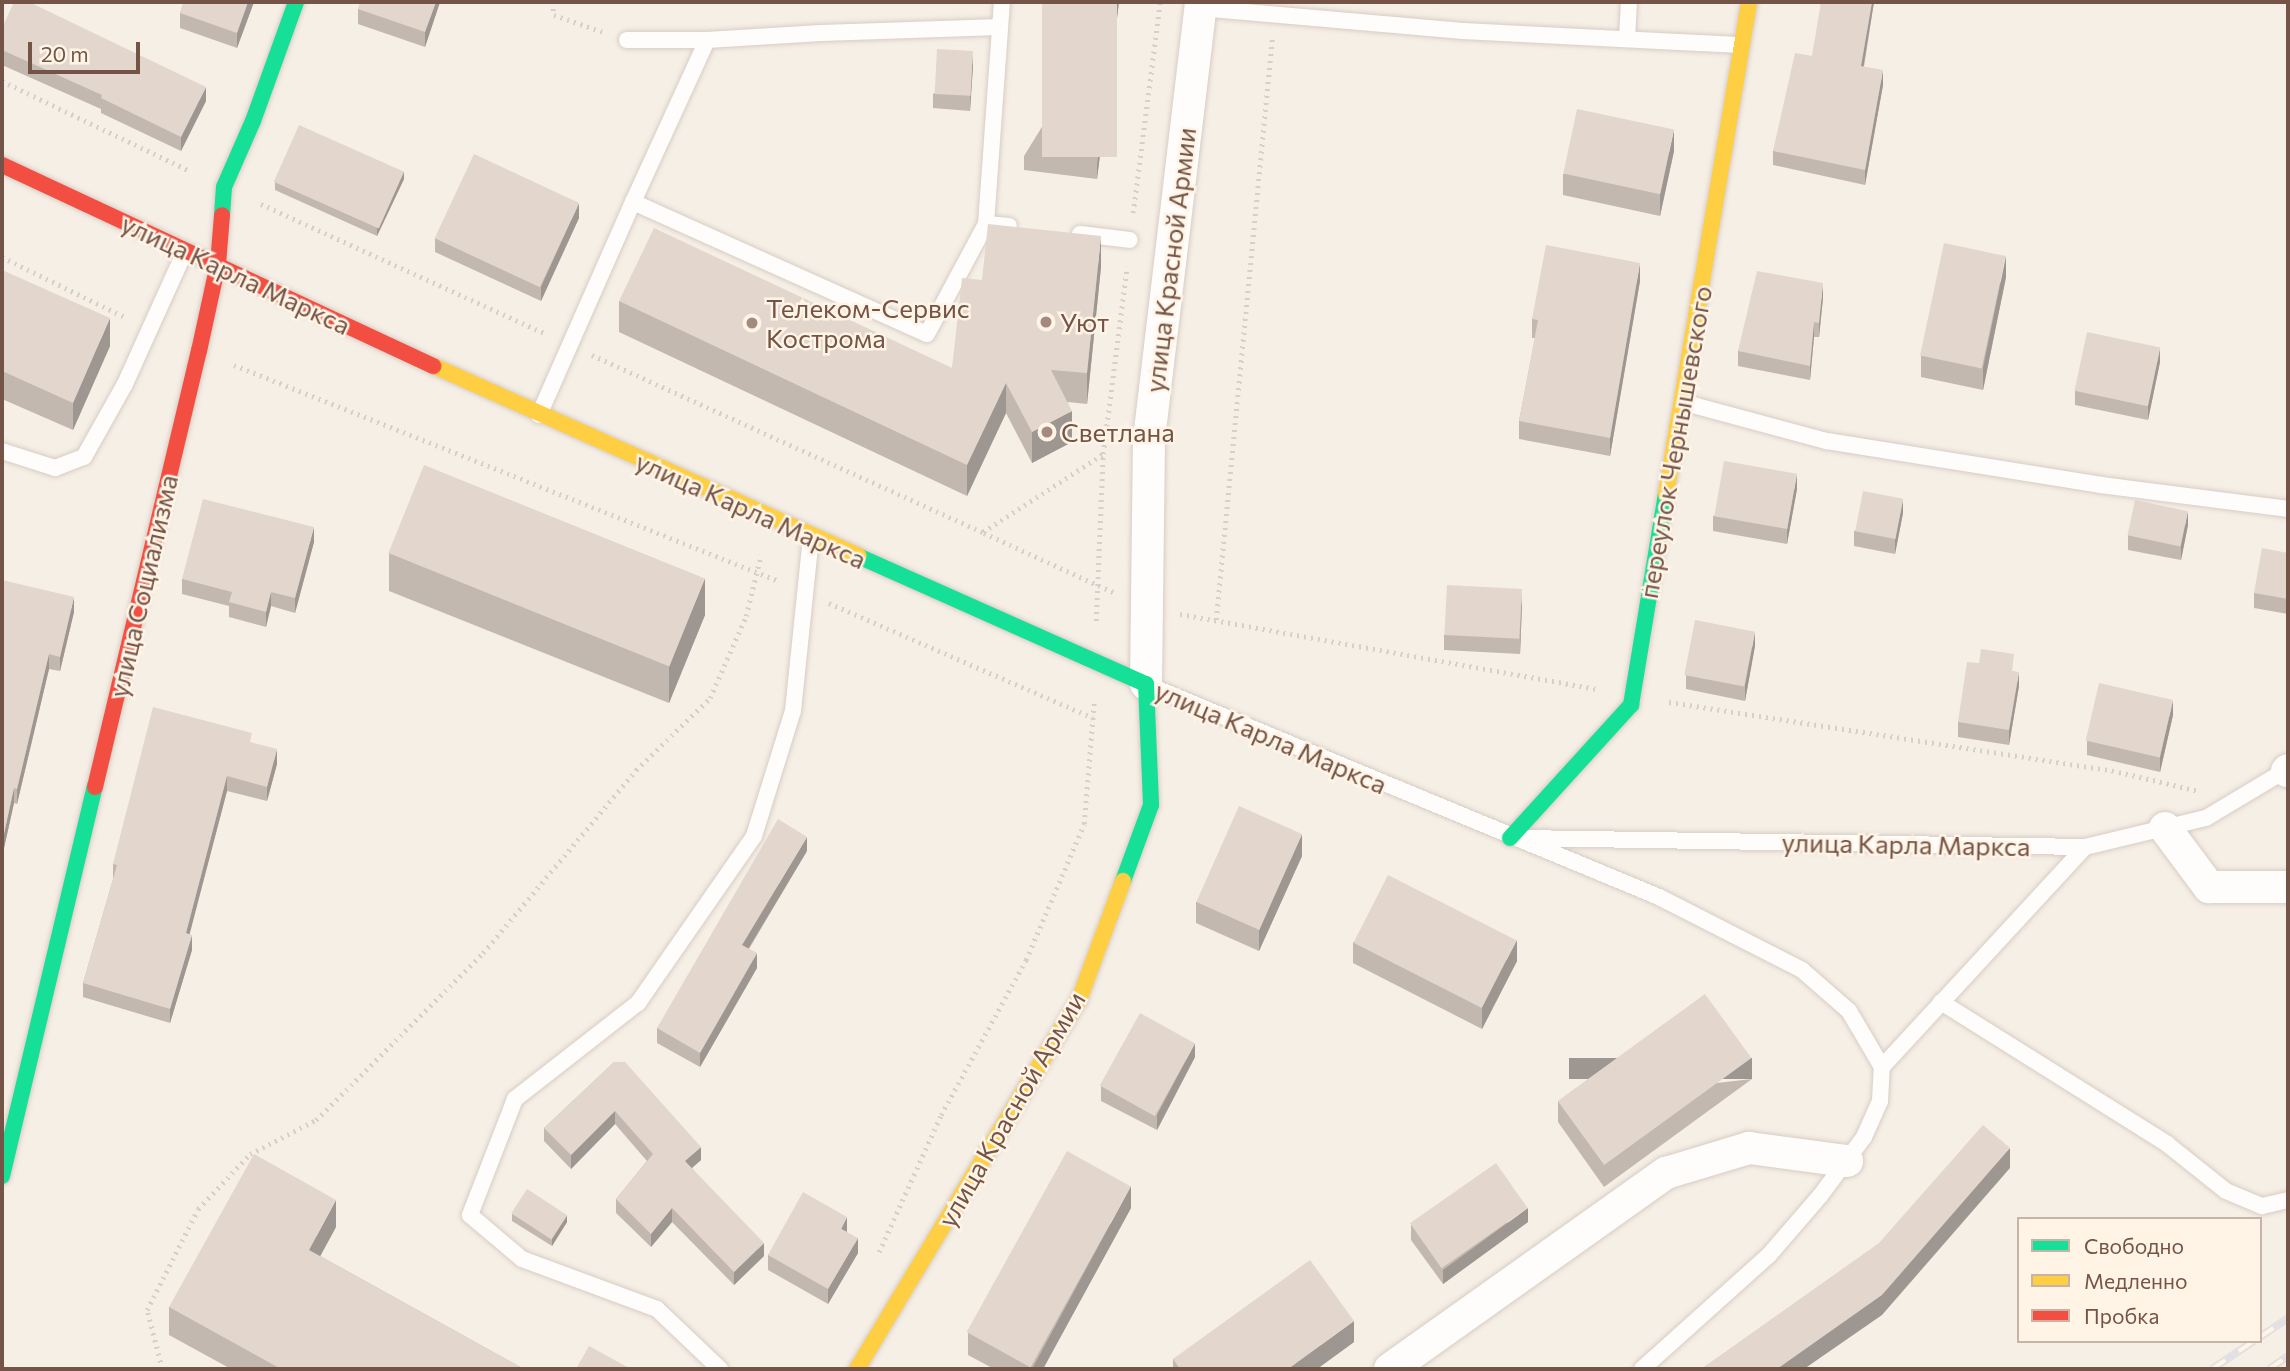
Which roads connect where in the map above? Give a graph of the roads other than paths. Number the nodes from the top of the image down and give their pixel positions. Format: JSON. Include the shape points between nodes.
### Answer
{"nodes":[{"id":1,"x":296,"y":2,"type":"edge"},
{"id":2,"x":1002,"y":2,"type":"edge"},
{"id":3,"x":1629,"y":2,"type":"edge"},
{"id":4,"x":1749,"y":2,"type":"edge"},
{"id":5,"x":1200,"y":5,"type":"edge"},
{"id":6,"x":1000,"y":27,"type":"junction"},
{"id":7,"x":1627,"y":39,"type":"junction"},
{"id":8,"x":627,"y":40,"type":"road end"},
{"id":9,"x":707,"y":40,"type":"junction"},
{"id":10,"x":1742,"y":45,"type":"junction"},
{"id":11,"x":2,"y":165,"type":"edge"},
{"id":12,"x":633,"y":202,"type":"junction"},
{"id":13,"x":986,"y":224,"type":"junction"},
{"id":14,"x":1025,"y":228,"type":"edge"},
{"id":15,"x":1064,"y":232,"type":"edge"},
{"id":16,"x":1130,"y":240,"type":"road end"},
{"id":17,"x":185,"y":251,"type":"junction"},
{"id":18,"x":218,"y":264,"type":"junction"},
{"id":19,"x":1682,"y":402,"type":"junction"},
{"id":20,"x":539,"y":415,"type":"junction"},
{"id":21,"x":2,"y":451,"type":"edge"},
{"id":22,"x":2288,"y":509,"type":"edge"},
{"id":23,"x":811,"y":537,"type":"junction"},
{"id":24,"x":1146,"y":684,"type":"junction"},
{"id":25,"x":2288,"y":770,"type":"edge"},
{"id":26,"x":2165,"y":828,"type":"junction"},
{"id":27,"x":1510,"y":838,"type":"junction"},
{"id":28,"x":2085,"y":847,"type":"junction"},
{"id":29,"x":2288,"y":887,"type":"edge"},
{"id":30,"x":1941,"y":1002,"type":"junction"},
{"id":31,"x":1882,"y":1067,"type":"junction"},
{"id":32,"x":1847,"y":1161,"type":"junction"},
{"id":33,"x":2,"y":1176,"type":"edge"},
{"id":34,"x":2288,"y":1200,"type":"edge"},
{"id":35,"x":720,"y":1369,"type":"edge"},
{"id":36,"x":857,"y":1369,"type":"edge"},
{"id":37,"x":1390,"y":1369,"type":"edge"},
{"id":38,"x":1643,"y":1369,"type":"edge"}],
"edges":[{"from":1,"to":18,"type":"street","name":"улица Социализма","via":[[224,187]]},
{"from":2,"to":6,"type":"lane"},
{"from":3,"to":7,"type":"lane"},
{"from":4,"to":10,"type":"street","name":"переулок Чернышевского"},
{"from":5,"to":7,"type":"lane","via":[[1463,31]]},
{"from":5,"to":24,"type":"street","name":"улица Красной Армии","via":[[1149,439]]},
{"from":6,"to":9,"type":"lane"},
{"from":6,"to":13,"type":"lane"},
{"from":7,"to":10,"type":"lane"},
{"from":8,"to":9,"type":"lane"},
{"from":9,"to":12,"type":"lane"},
{"from":10,"to":19,"type":"street","name":"переулок Чернышевского"},
{"from":11,"to":17,"type":"street","name":"улица Карла Маркса"},
{"from":12,"to":13,"type":"lane","via":[[927,334]]},
{"from":12,"to":20,"type":"lane"},
{"from":13,"to":14,"type":"lane"},
{"from":15,"to":16,"type":"lane"},
{"from":17,"to":18,"type":"street","name":"улица Карла Маркса"},
{"from":17,"to":21,"type":"lane","via":[[125,384],[84,457],[55,468]]},
{"from":18,"to":20,"type":"street","name":"улица Карла Маркса"},
{"from":18,"to":33,"type":"street","name":"улица Социализма"},
{"from":19,"to":22,"type":"lane","via":[[1827,441],[2101,485]]},
{"from":19,"to":27,"type":"street","name":"переулок Чернышевского","via":[[1631,705]]},
{"from":20,"to":23,"type":"street","name":"улица Карла Маркса"},
{"from":23,"to":24,"type":"street","name":"улица Карла Маркса"},
{"from":23,"to":35,"type":"lane","via":[[793,711],[754,836],[638,1003],[515,1099],[470,1215],[522,1259],[657,1309]]},
{"from":24,"to":27,"type":"lane","name":"улица Карла Маркса"},
{"from":24,"to":36,"type":"street","name":"улица Красной Армии","via":[[1151,805],[1079,1000]]},
{"from":25,"to":26,"type":"lane","name":"улица Карла Маркса","via":[[2206,818]]},
{"from":26,"to":28,"type":"lane","name":"улица Карла Маркса"},
{"from":26,"to":29,"type":"street","via":[[2209,887]]},
{"from":27,"to":28,"type":"lane","name":"улица Карла Маркса"},
{"from":27,"to":31,"type":"lane","name":"улица Карла Маркса","via":[[1659,897],[1802,970],[1849,1011]]},
{"from":28,"to":30,"type":"lane"},
{"from":30,"to":31,"type":"lane"},
{"from":30,"to":34,"type":"lane","via":[[2167,1144],[2226,1191],[2262,1206]]},
{"from":31,"to":32,"type":"lane","via":[[1880,1101]]},
{"from":32,"to":37,"type":"street","via":[[1749,1148],[1666,1173]]},
{"from":32,"to":38,"type":"lane","via":[[1769,1255]]}]}
